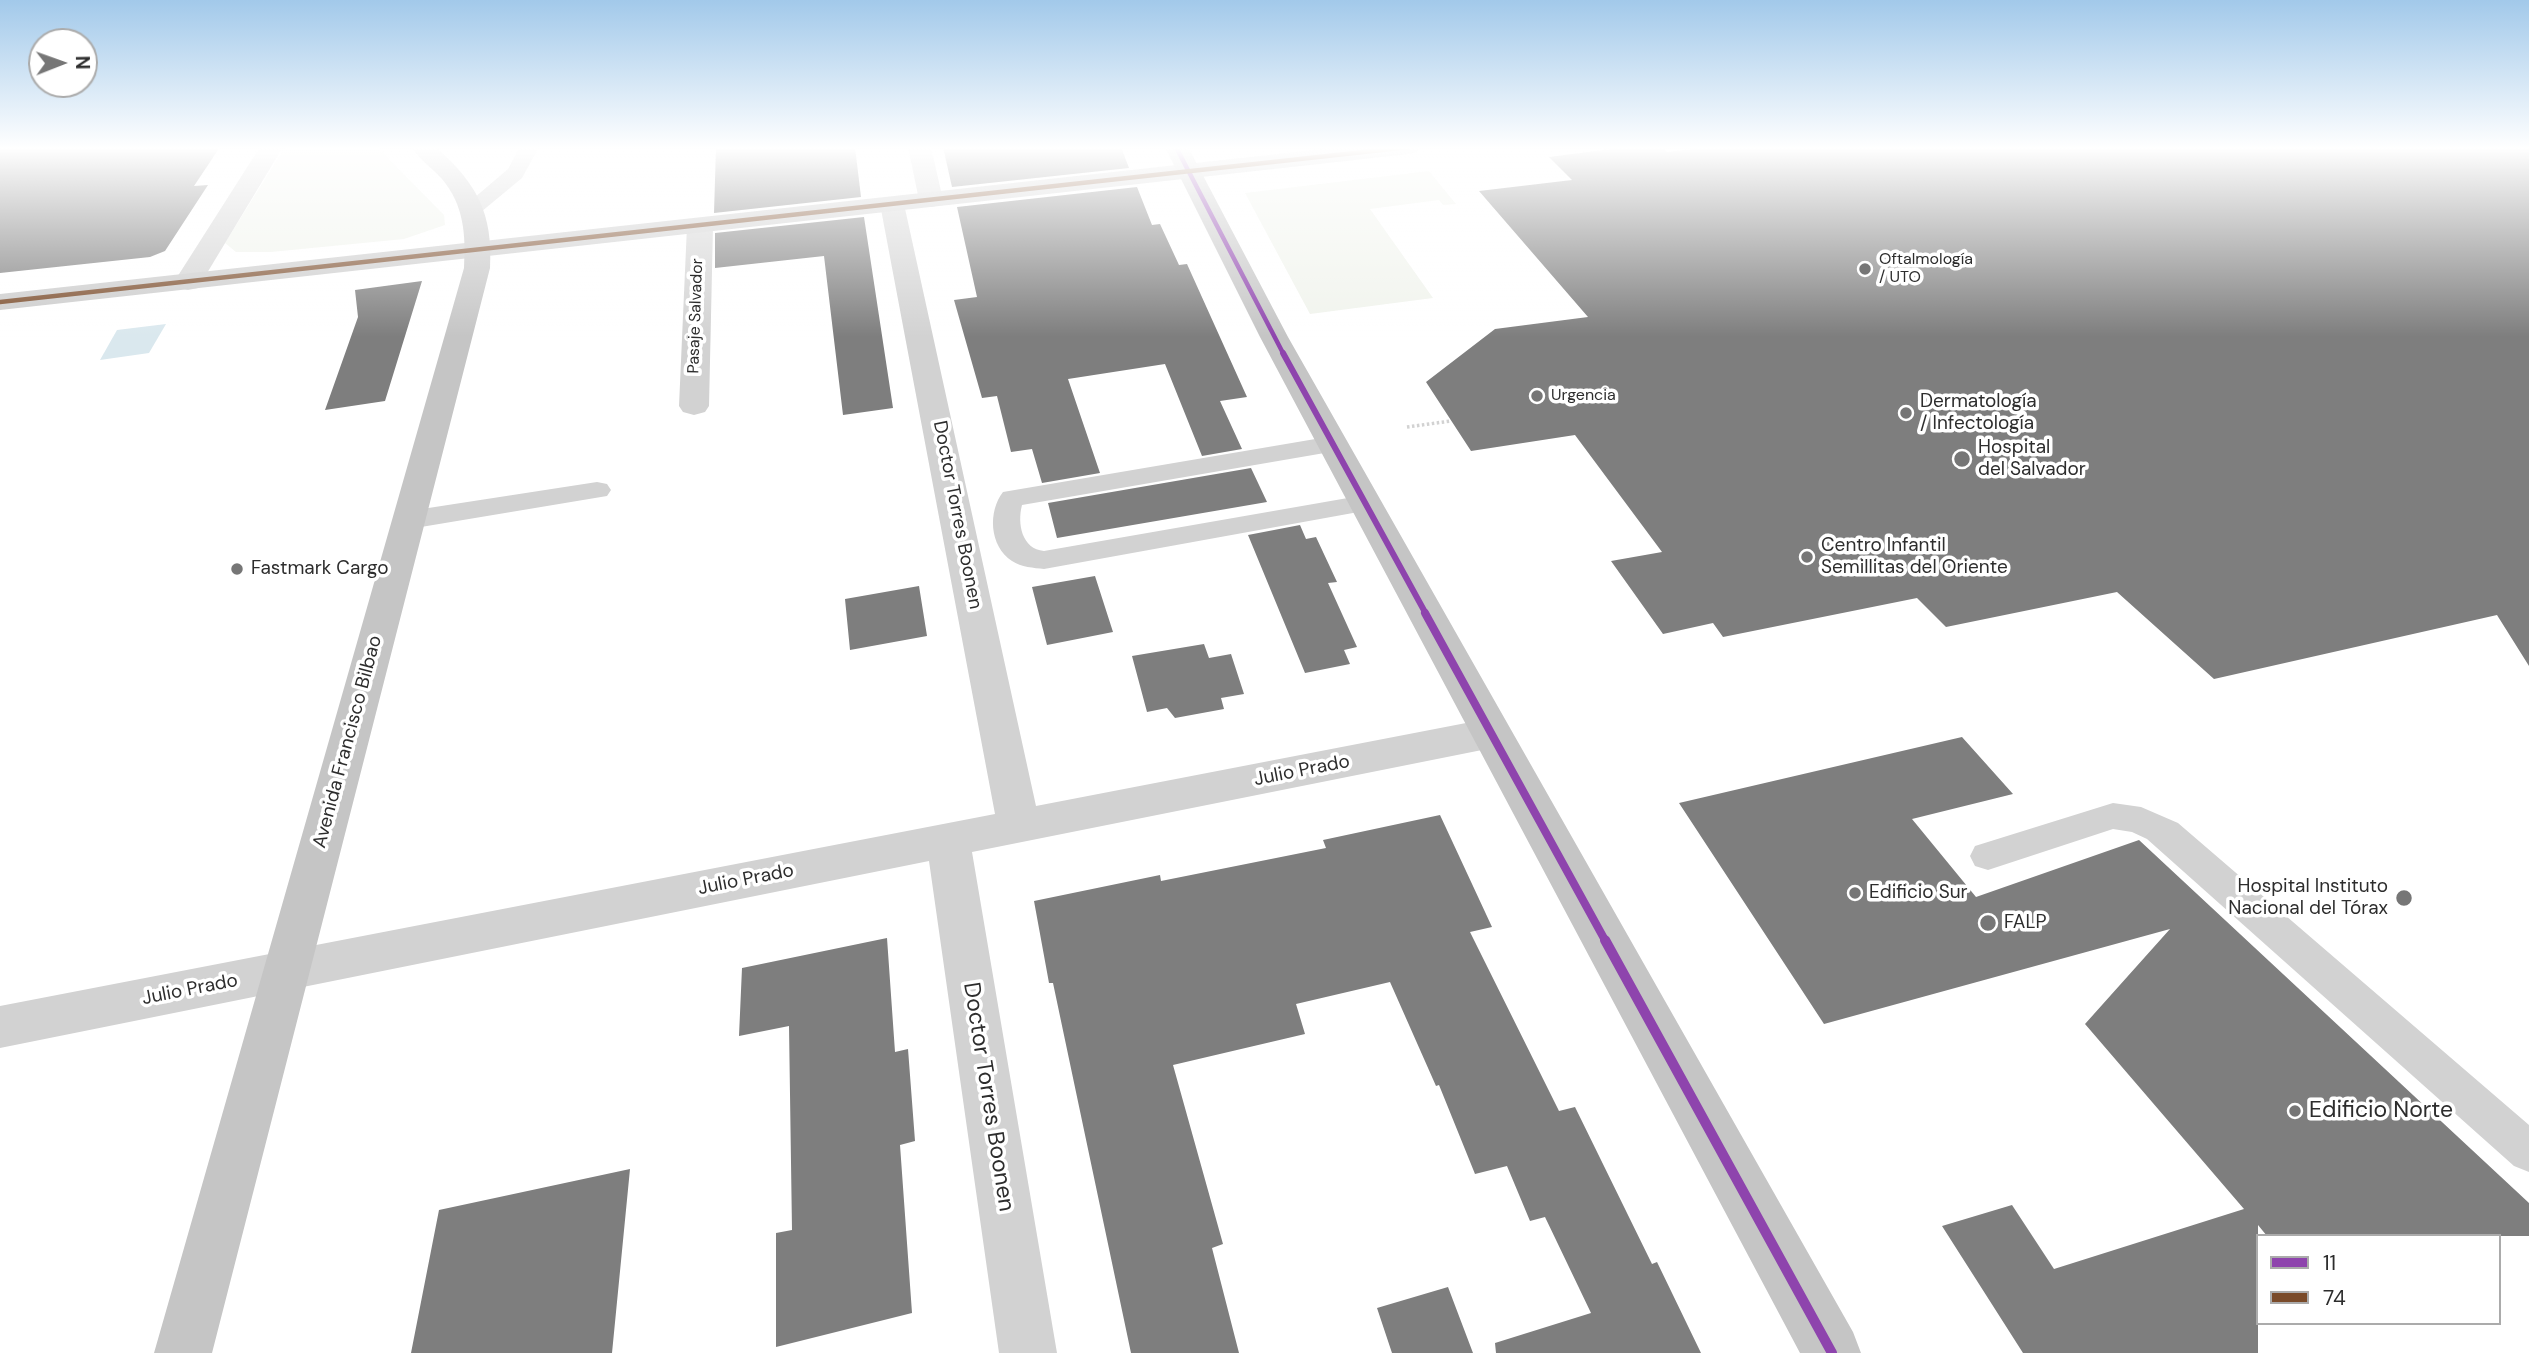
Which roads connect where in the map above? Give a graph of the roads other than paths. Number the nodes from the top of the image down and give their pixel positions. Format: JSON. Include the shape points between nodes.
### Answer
{"nodes":[{"id":1,"x":233,"y":210,"type":"edge"},
{"id":2,"x":475,"y":210,"type":"edge"},
{"id":3,"x":838,"y":210,"type":"edge"},
{"id":4,"x":893,"y":210,"type":"edge"},
{"id":5,"x":1209,"y":210,"type":"edge"},
{"id":6,"x":700,"y":226,"type":"junction"},
{"id":7,"x":479,"y":250,"type":"junction"},
{"id":8,"x":188,"y":282,"type":"junction"},
{"id":9,"x":0,"y":302,"type":"edge"},
{"id":10,"x":694,"y":406,"type":"dead end"},
{"id":11,"x":1333,"y":444,"type":"junction"},
{"id":12,"x":597,"y":490,"type":"dead end"},
{"id":13,"x":1365,"y":503,"type":"junction"},
{"id":14,"x":408,"y":520,"type":"junction"},
{"id":15,"x":1492,"y":733,"type":"junction"},
{"id":16,"x":1019,"y":827,"type":"junction"},
{"id":17,"x":948,"y":841,"type":"junction"},
{"id":18,"x":1988,"y":856,"type":"dead end"},
{"id":19,"x":287,"y":971,"type":"junction"},
{"id":20,"x":0,"y":1027,"type":"edge"},
{"id":21,"x":2529,"y":1152,"type":"edge"},
{"id":22,"x":183,"y":1353,"type":"edge"},
{"id":23,"x":1028,"y":1353,"type":"edge"},
{"id":24,"x":1832,"y":1353,"type":"edge"}],
"edges":[{"from":1,"to":8,"type":"street"},
{"from":2,"to":7,"type":"main road","name":"Avenida Francisco Bilbao"},
{"from":3,"to":6,"type":"main road"},
{"from":4,"to":16,"type":"street","name":"Doctor Torres Boonen"},
{"from":5,"to":11,"type":"main road"},
{"from":6,"to":7,"type":"main road"},
{"from":6,"to":10,"type":"street","name":"Pasaje Salvador"},
{"from":7,"to":8,"type":"main road"},
{"from":7,"to":14,"type":"main road","name":"Avenida Francisco Bilbao"},
{"from":8,"to":9,"type":"main road"},
{"from":11,"to":13,"type":"main road"},
{"from":11,"to":13,"type":"lane","via":[[1013,498],[1006,509],[1010,541],[1023,555],[1044,560]]},
{"from":12,"to":14,"type":"lane"},
{"from":13,"to":15,"type":"main road"},
{"from":14,"to":19,"type":"main road","name":"Avenida Francisco Bilbao"},
{"from":15,"to":16,"type":"street","name":"Julio Prado"},
{"from":15,"to":24,"type":"main road"},
{"from":16,"to":17,"type":"street","name":"Julio Prado"},
{"from":17,"to":19,"type":"street","name":"Julio Prado"},
{"from":17,"to":23,"type":"street","name":"Doctor Torres Boonen"},
{"from":18,"to":21,"type":"lane","via":[[2113,816],[2148,822]]},
{"from":19,"to":20,"type":"street","name":"Julio Prado"},
{"from":19,"to":22,"type":"main road","name":"Avenida Francisco Bilbao"}]}
